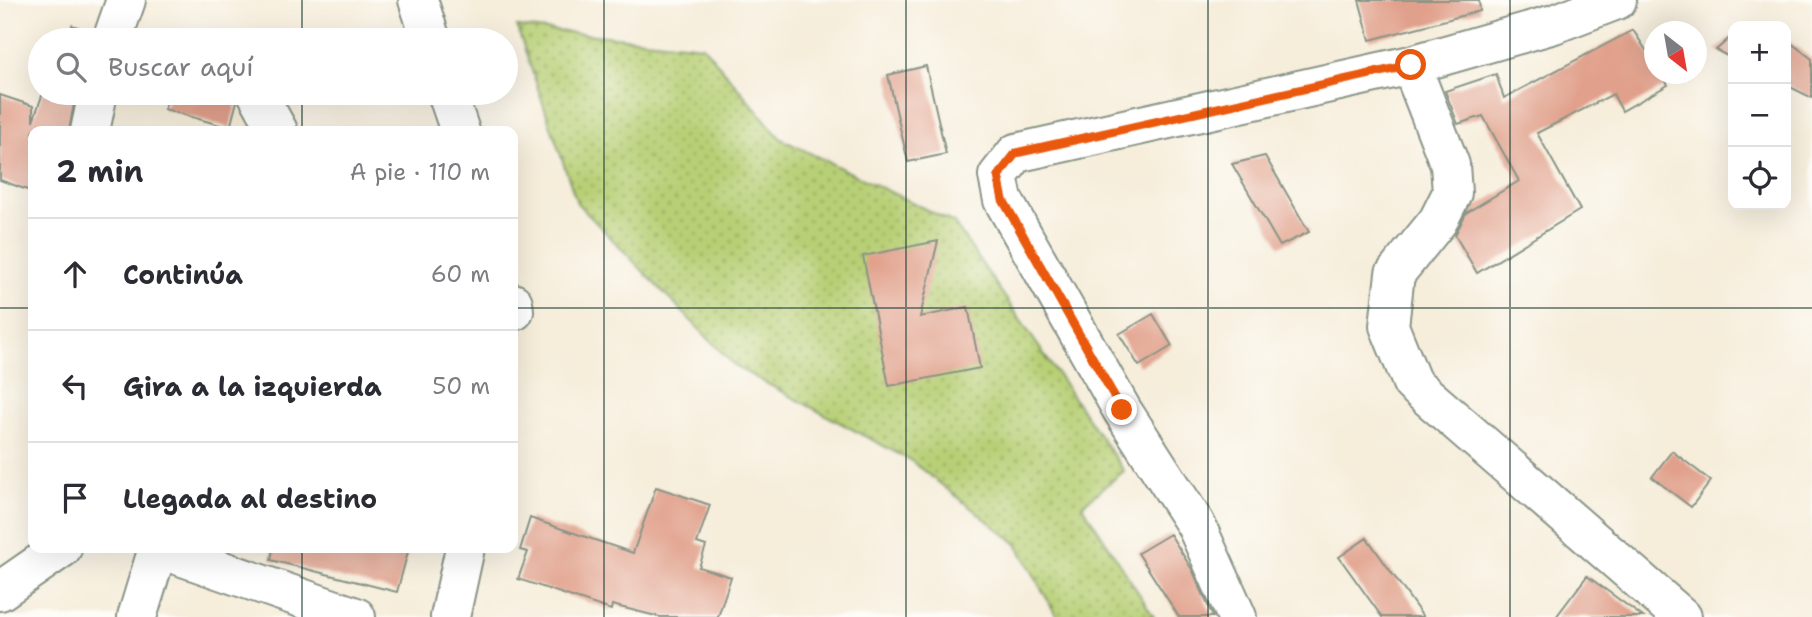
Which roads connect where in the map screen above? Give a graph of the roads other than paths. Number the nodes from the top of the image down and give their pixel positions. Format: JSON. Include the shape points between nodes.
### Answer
{"nodes":[{"id":1,"x":126,"y":0,"type":"edge"},
{"id":2,"x":418,"y":0,"type":"edge"},
{"id":3,"x":1617,"y":0,"type":"edge"},
{"id":4,"x":116,"y":28,"type":"edge"},
{"id":5,"x":427,"y":28,"type":"edge"},
{"id":6,"x":1411,"y":65,"type":"junction"},
{"id":7,"x":95,"y":105,"type":"edge"},
{"id":8,"x":264,"y":105,"type":"edge"},
{"id":9,"x":451,"y":105,"type":"edge"},
{"id":10,"x":91,"y":126,"type":"edge"},
{"id":11,"x":275,"y":126,"type":"edge"},
{"id":12,"x":458,"y":126,"type":"edge"},
{"id":13,"x":55,"y":553,"type":"edge"},
{"id":14,"x":156,"y":553,"type":"edge"},
{"id":15,"x":172,"y":553,"type":"edge"},
{"id":16,"x":464,"y":553,"type":"edge"},
{"id":17,"x":0,"y":591,"type":"edge"},
{"id":18,"x":137,"y":617,"type":"edge"},
{"id":19,"x":356,"y":617,"type":"edge"},
{"id":20,"x":450,"y":617,"type":"edge"},
{"id":21,"x":1237,"y":617,"type":"edge"},
{"id":22,"x":1682,"y":617,"type":"edge"}],
"edges":[{"from":1,"to":4,"type":"street"},
{"from":2,"to":5,"type":"street"},
{"from":3,"to":6,"type":"street","via":[[1555,24]]},
{"from":6,"to":21,"type":"street","via":[[1016,153],[998,176],[1003,200],[1122,410],[1196,525]]},
{"from":6,"to":22,"type":"street","via":[[1450,165],[1452,193],[1438,221],[1395,274],[1389,326],[1412,383]]},
{"from":7,"to":10,"type":"street"},
{"from":8,"to":11,"type":"street"},
{"from":9,"to":12,"type":"street"},
{"from":13,"to":17,"type":"street"},
{"from":14,"to":18,"type":"street"},
{"from":15,"to":19,"type":"street"},
{"from":16,"to":20,"type":"street"}]}
